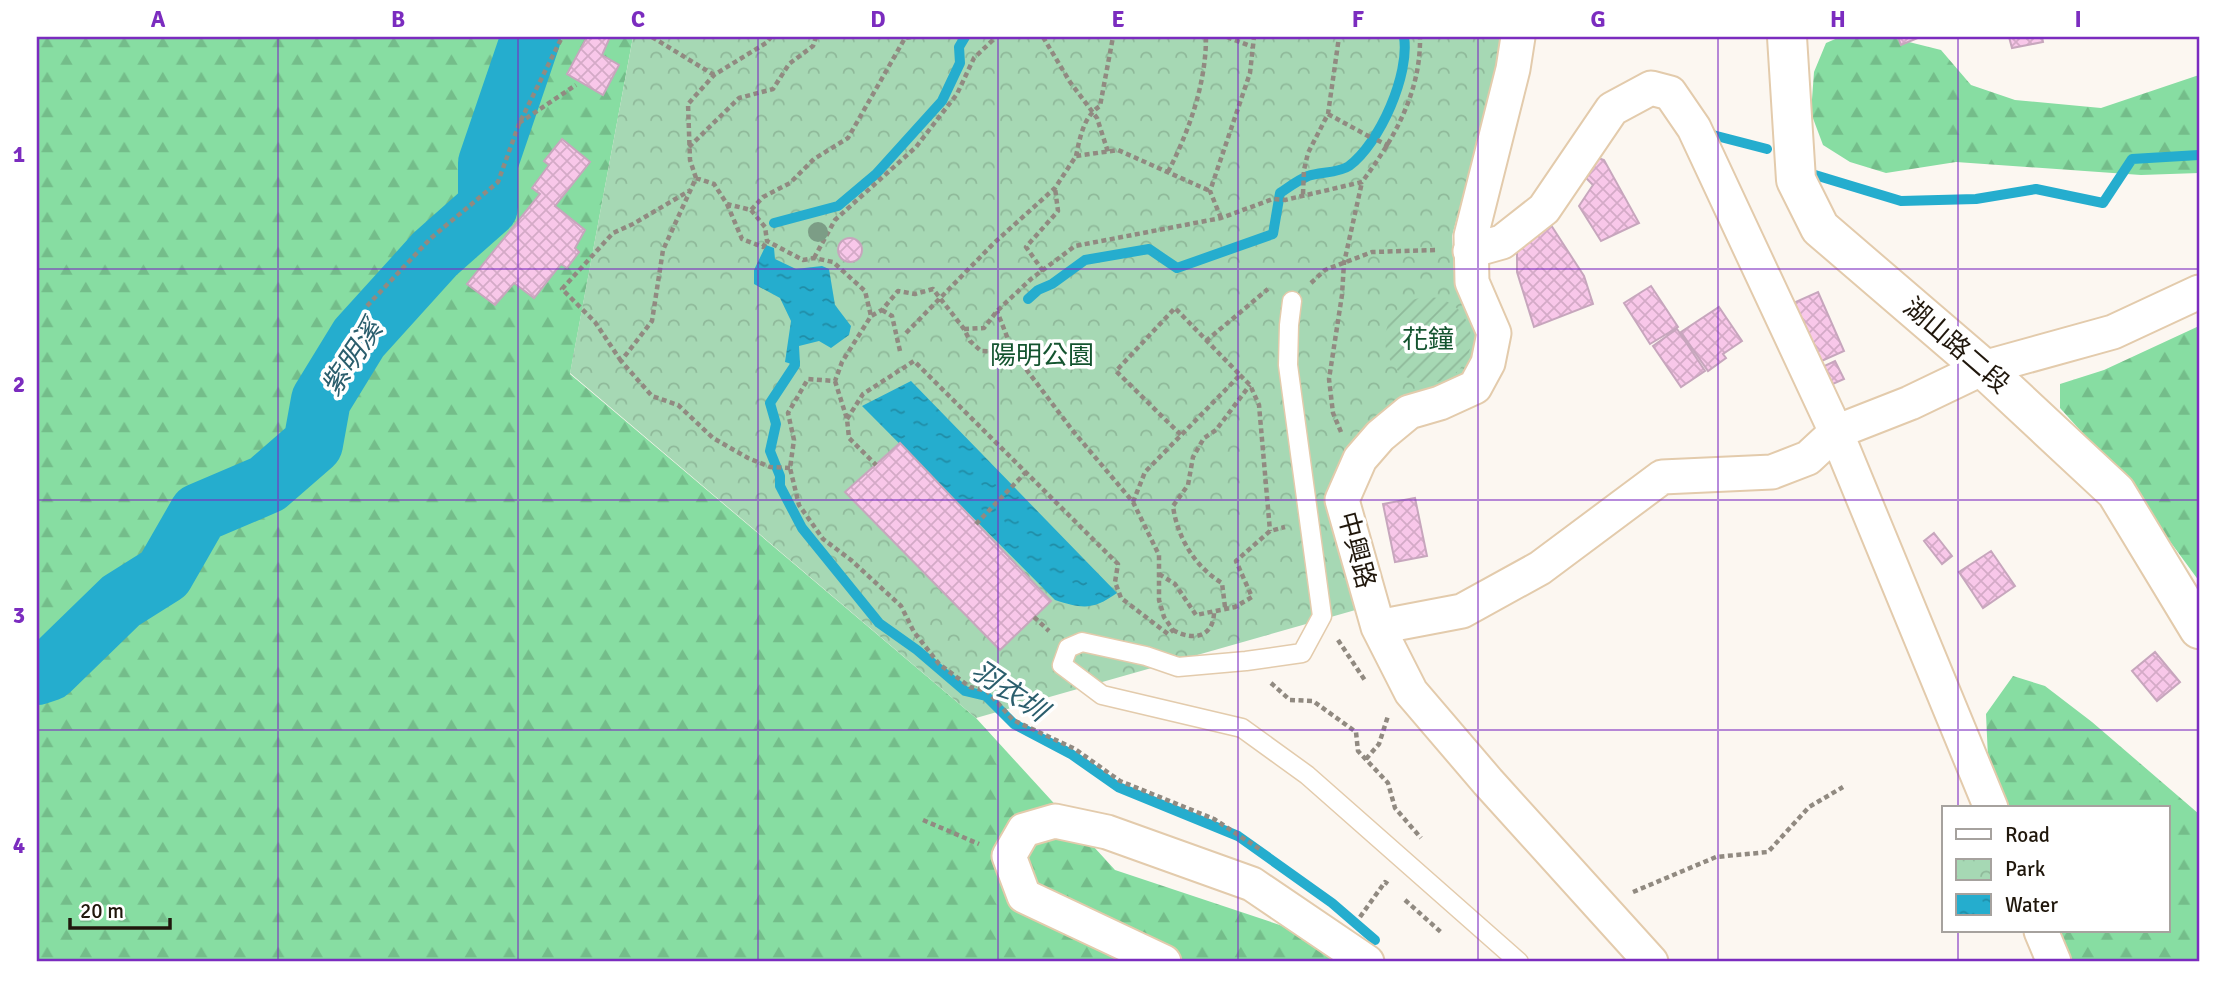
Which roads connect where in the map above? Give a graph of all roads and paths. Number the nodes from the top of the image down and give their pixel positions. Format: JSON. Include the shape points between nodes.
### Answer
{"nodes":[{"id":1,"x":562,"y":37,"type":"edge"},
{"id":2,"x":652,"y":37,"type":"edge"},
{"id":3,"x":771,"y":37,"type":"edge"},
{"id":4,"x":816,"y":37,"type":"edge"},
{"id":5,"x":907,"y":37,"type":"edge"},
{"id":6,"x":996,"y":37,"type":"edge"},
{"id":7,"x":1043,"y":37,"type":"edge"},
{"id":8,"x":1113,"y":37,"type":"edge"},
{"id":9,"x":1206,"y":37,"type":"edge"},
{"id":10,"x":1227,"y":37,"type":"edge"},
{"id":11,"x":1254,"y":37,"type":"edge"},
{"id":12,"x":1339,"y":37,"type":"edge"},
{"id":13,"x":1420,"y":37,"type":"edge"},
{"id":14,"x":1518,"y":37,"type":"edge"},
{"id":15,"x":1787,"y":37,"type":"edge"},
{"id":16,"x":1253,"y":47,"type":"junction"},
{"id":17,"x":714,"y":75,"type":"junction"},
{"id":18,"x":576,"y":85,"type":"dead end"},
{"id":19,"x":1091,"y":111,"type":"junction"},
{"id":20,"x":1328,"y":114,"type":"junction"},
{"id":21,"x":519,"y":124,"type":"junction"},
{"id":22,"x":1370,"y":136,"type":"dead end"},
{"id":23,"x":1377,"y":140,"type":"dead end"},
{"id":24,"x":1389,"y":146,"type":"junction"},
{"id":25,"x":689,"y":148,"type":"junction"},
{"id":26,"x":1108,"y":152,"type":"junction"},
{"id":27,"x":1076,"y":156,"type":"junction"},
{"id":28,"x":1168,"y":172,"type":"junction"},
{"id":29,"x":696,"y":178,"type":"junction"},
{"id":30,"x":1362,"y":182,"type":"junction"},
{"id":31,"x":1055,"y":188,"type":"junction"},
{"id":32,"x":690,"y":191,"type":"junction"},
{"id":33,"x":1210,"y":191,"type":"junction"},
{"id":34,"x":1303,"y":194,"type":"junction"},
{"id":35,"x":727,"y":204,"type":"junction"},
{"id":36,"x":751,"y":210,"type":"junction"},
{"id":37,"x":1221,"y":218,"type":"junction"},
{"id":38,"x":767,"y":241,"type":"junction"},
{"id":39,"x":1457,"y":248,"type":"junction"},
{"id":40,"x":814,"y":258,"type":"junction"},
{"id":41,"x":1344,"y":263,"type":"junction"},
{"id":42,"x":1043,"y":271,"type":"junction"},
{"id":43,"x":1274,"y":284,"type":"dead end"},
{"id":44,"x":2199,"y":292,"type":"edge"},
{"id":45,"x":941,"y":298,"type":"junction"},
{"id":46,"x":1292,"y":301,"type":"joint"},
{"id":47,"x":367,"y":306,"type":"dead end"},
{"id":48,"x":882,"y":310,"type":"junction"},
{"id":49,"x":997,"y":311,"type":"junction"},
{"id":50,"x":871,"y":316,"type":"junction"},
{"id":51,"x":964,"y":328,"type":"junction"},
{"id":52,"x":906,"y":333,"type":"dead end"},
{"id":53,"x":1206,"y":341,"type":"junction"},
{"id":54,"x":900,"y":351,"type":"dead end"},
{"id":55,"x":1013,"y":352,"type":"junction"},
{"id":56,"x":621,"y":361,"type":"junction"},
{"id":57,"x":1983,"y":368,"type":"junction"},
{"id":58,"x":1240,"y":375,"type":"junction"},
{"id":59,"x":835,"y":381,"type":"junction"},
{"id":60,"x":1250,"y":385,"type":"junction"},
{"id":61,"x":847,"y":419,"type":"junction"},
{"id":62,"x":1836,"y":432,"type":"junction"},
{"id":63,"x":1181,"y":435,"type":"junction"},
{"id":64,"x":1343,"y":437,"type":"dead end"},
{"id":65,"x":876,"y":465,"type":"dead end"},
{"id":66,"x":790,"y":468,"type":"junction"},
{"id":67,"x":1026,"y":472,"type":"junction"},
{"id":68,"x":1133,"y":502,"type":"junction"},
{"id":69,"x":1309,"y":520,"type":"junction"},
{"id":70,"x":976,"y":524,"type":"dead end"},
{"id":71,"x":1270,"y":531,"type":"junction"},
{"id":72,"x":1159,"y":574,"type":"junction"},
{"id":73,"x":1225,"y":607,"type":"junction"},
{"id":74,"x":1214,"y":613,"type":"junction"},
{"id":75,"x":1322,"y":616,"type":"junction"},
{"id":76,"x":1378,"y":627,"type":"junction"},
{"id":77,"x":2199,"y":629,"type":"edge"},
{"id":78,"x":1173,"y":630,"type":"junction"},
{"id":79,"x":1246,"y":661,"type":"junction"},
{"id":80,"x":1367,"y":684,"type":"dead end"},
{"id":81,"x":1382,"y":706,"type":"dead end"},
{"id":82,"x":1366,"y":759,"type":"junction"},
{"id":83,"x":1843,"y":787,"type":"dead end"},
{"id":84,"x":1990,"y":806,"type":"edge"},
{"id":85,"x":923,"y":820,"type":"dead end"},
{"id":86,"x":1429,"y":846,"type":"dead end"},
{"id":87,"x":1267,"y":853,"type":"dead end"},
{"id":88,"x":1009,"y":856,"type":"junction"},
{"id":89,"x":1394,"y":890,"type":"dead end"},
{"id":90,"x":1403,"y":898,"type":"dead end"},
{"id":91,"x":1600,"y":906,"type":"junction"},
{"id":92,"x":1357,"y":920,"type":"dead end"},
{"id":93,"x":2041,"y":932,"type":"edge"},
{"id":94,"x":1443,"y":934,"type":"dead end"},
{"id":95,"x":1164,"y":962,"type":"edge"},
{"id":96,"x":1367,"y":962,"type":"edge"},
{"id":97,"x":1519,"y":962,"type":"edge"},
{"id":98,"x":1651,"y":962,"type":"edge"},
{"id":99,"x":2054,"y":962,"type":"edge"}],
"edges":[{"from":1,"to":21,"type":"path"},
{"from":2,"to":17,"type":"path"},
{"from":3,"to":17,"type":"path"},
{"from":4,"to":25,"type":"path","via":[[813,46],[789,64],[773,89],[739,98]]},
{"from":5,"to":36,"type":"path","via":[[848,138]]},
{"from":6,"to":40,"type":"path","via":[[974,58],[957,94],[916,147],[835,220]]},
{"from":7,"to":19,"type":"path"},
{"from":8,"to":19,"type":"path","via":[[1100,106]]},
{"from":9,"to":28,"type":"path","via":[[1194,111]]},
{"from":10,"to":16,"type":"path"},
{"from":11,"to":16,"type":"path"},
{"from":12,"to":20,"type":"path"},
{"from":13,"to":24,"type":"path","via":[[1413,92]]},
{"from":14,"to":39,"type":"street","name":"中興路","via":[[1471,236]]},
{"from":15,"to":57,"type":"street","name":"湖山路二段","via":[[1796,180],[1820,228]]},
{"from":16,"to":33,"type":"path","via":[[1250,73]]},
{"from":17,"to":25,"type":"path","via":[[688,104]]},
{"from":18,"to":21,"type":"path"},
{"from":19,"to":26,"type":"path"},
{"from":19,"to":27,"type":"path"},
{"from":20,"to":22,"type":"path"},
{"from":20,"to":34,"type":"path","via":[[1308,153]]},
{"from":21,"to":47,"type":"path","via":[[498,182],[431,238]]},
{"from":23,"to":24,"type":"path"},
{"from":24,"to":30,"type":"path"},
{"from":25,"to":29,"type":"path"},
{"from":26,"to":27,"type":"path"},
{"from":26,"to":28,"type":"path","via":[[1118,150]]},
{"from":27,"to":31,"type":"path"},
{"from":28,"to":33,"type":"path"},
{"from":29,"to":32,"type":"path"},
{"from":29,"to":35,"type":"path","via":[[715,184]]},
{"from":30,"to":34,"type":"path"},
{"from":30,"to":41,"type":"path"},
{"from":31,"to":42,"type":"path","via":[[1058,211],[1026,247]]},
{"from":31,"to":45,"type":"path"},
{"from":32,"to":56,"type":"path","via":[[663,250],[652,321]]},
{"from":32,"to":56,"type":"path","via":[[613,233],[562,289],[595,322]]},
{"from":33,"to":37,"type":"path"},
{"from":34,"to":37,"type":"path"},
{"from":35,"to":36,"type":"path"},
{"from":35,"to":38,"type":"path","via":[[741,239],[763,247]]},
{"from":36,"to":38,"type":"path","via":[[765,227]]},
{"from":37,"to":42,"type":"path","via":[[1075,247]]},
{"from":38,"to":40,"type":"path","via":[[803,260]]},
{"from":39,"to":41,"type":"path","via":[[1372,252]]},
{"from":39,"to":62,"type":"street","via":[[1502,242],[1544,209],[1612,109],[1651,88],[1670,93],[1694,128]]},
{"from":39,"to":76,"type":"street","name":"中興路","via":[[1494,333],[1488,363],[1475,387],[1409,412],[1380,436],[1360,459],[1342,500]]},
{"from":40,"to":50,"type":"path","via":[[833,262],[865,291]]},
{"from":41,"to":46,"type":"path","via":[[1325,270]]},
{"from":41,"to":64,"type":"path","via":[[1329,379],[1333,414]]},
{"from":42,"to":49,"type":"path"},
{"from":43,"to":53,"type":"path"},
{"from":44,"to":57,"type":"street","via":[[2113,332]]},
{"from":45,"to":48,"type":"path","via":[[933,289],[915,294],[898,291]]},
{"from":45,"to":51,"type":"path"},
{"from":45,"to":52,"type":"path"},
{"from":46,"to":69,"type":"lane","via":[[1288,365]]},
{"from":48,"to":50,"type":"path"},
{"from":48,"to":54,"type":"path","via":[[892,316]]},
{"from":49,"to":51,"type":"path","via":[[984,328]]},
{"from":49,"to":55,"type":"path"},
{"from":50,"to":59,"type":"path"},
{"from":51,"to":55,"type":"path","via":[[981,351]]},
{"from":53,"to":58,"type":"path"},
{"from":53,"to":63,"type":"path","via":[[1175,308],[1116,371]]},
{"from":55,"to":68,"type":"path"},
{"from":56,"to":66,"type":"path","via":[[652,396],[678,405],[713,438],[770,467]]},
{"from":57,"to":62,"type":"street"},
{"from":57,"to":77,"type":"street","name":"湖山路二段","via":[[2116,492]]},
{"from":58,"to":60,"type":"path"},
{"from":58,"to":63,"type":"path"},
{"from":59,"to":61,"type":"path"},
{"from":59,"to":66,"type":"path","via":[[808,379],[788,414],[794,440]]},
{"from":60,"to":71,"type":"path","via":[[1259,405]]},
{"from":60,"to":73,"type":"path","via":[[1216,430],[1204,438],[1193,457],[1188,485],[1172,506],[1175,526],[1190,553],[1222,583]]},
{"from":61,"to":65,"type":"path","via":[[849,438]]},
{"from":61,"to":67,"type":"path","via":[[863,394],[914,361]]},
{"from":62,"to":76,"type":"street","via":[[1808,458],[1772,472],[1662,477],[1540,568],[1462,611]]},
{"from":62,"to":84,"type":"street"},
{"from":63,"to":68,"type":"path","via":[[1145,472]]},
{"from":66,"to":87,"type":"path","via":[[799,505],[823,539],[901,606],[939,664],[970,687],[987,691],[1013,720],[1075,749],[1121,782],[1214,819]]},
{"from":67,"to":70,"type":"path"},
{"from":67,"to":78,"type":"path","via":[[1118,564],[1115,582],[1121,598],[1168,634]]},
{"from":68,"to":72,"type":"path","via":[[1159,555]]},
{"from":69,"to":71,"type":"path"},
{"from":69,"to":75,"type":"lane"},
{"from":71,"to":73,"type":"path","via":[[1236,561],[1252,597]]},
{"from":72,"to":74,"type":"path","via":[[1175,584],[1196,615]]},
{"from":72,"to":78,"type":"path","via":[[1159,600]]},
{"from":73,"to":74,"type":"path"},
{"from":74,"to":78,"type":"path","via":[[1207,632],[1183,636]]},
{"from":75,"to":79,"type":"lane","via":[[1302,653]]},
{"from":75,"to":80,"type":"path"},
{"from":76,"to":91,"type":"street","name":"中興路","via":[[1411,692]]},
{"from":79,"to":82,"type":"path","via":[[1290,699],[1313,701],[1356,732],[1359,751]]},
{"from":79,"to":97,"type":"lane","via":[[1178,667],[1082,642],[1068,648],[1062,665],[1102,695],[1242,728],[1307,775]]},
{"from":81,"to":82,"type":"path","via":[[1389,718],[1379,744]]},
{"from":82,"to":86,"type":"path","via":[[1388,783],[1395,808]]},
{"from":83,"to":91,"type":"path","via":[[1809,807],[1768,852],[1716,856]]},
{"from":85,"to":88,"type":"path"},
{"from":88,"to":95,"type":"street","via":[[1024,896]]},
{"from":88,"to":96,"type":"street","via":[[1024,830],[1055,821],[1107,832],[1252,884]]},
{"from":89,"to":92,"type":"path","via":[[1385,882]]},
{"from":90,"to":94,"type":"path"},
{"from":91,"to":98,"type":"street","name":"中興路"},
{"from":93,"to":99,"type":"street"}]}
